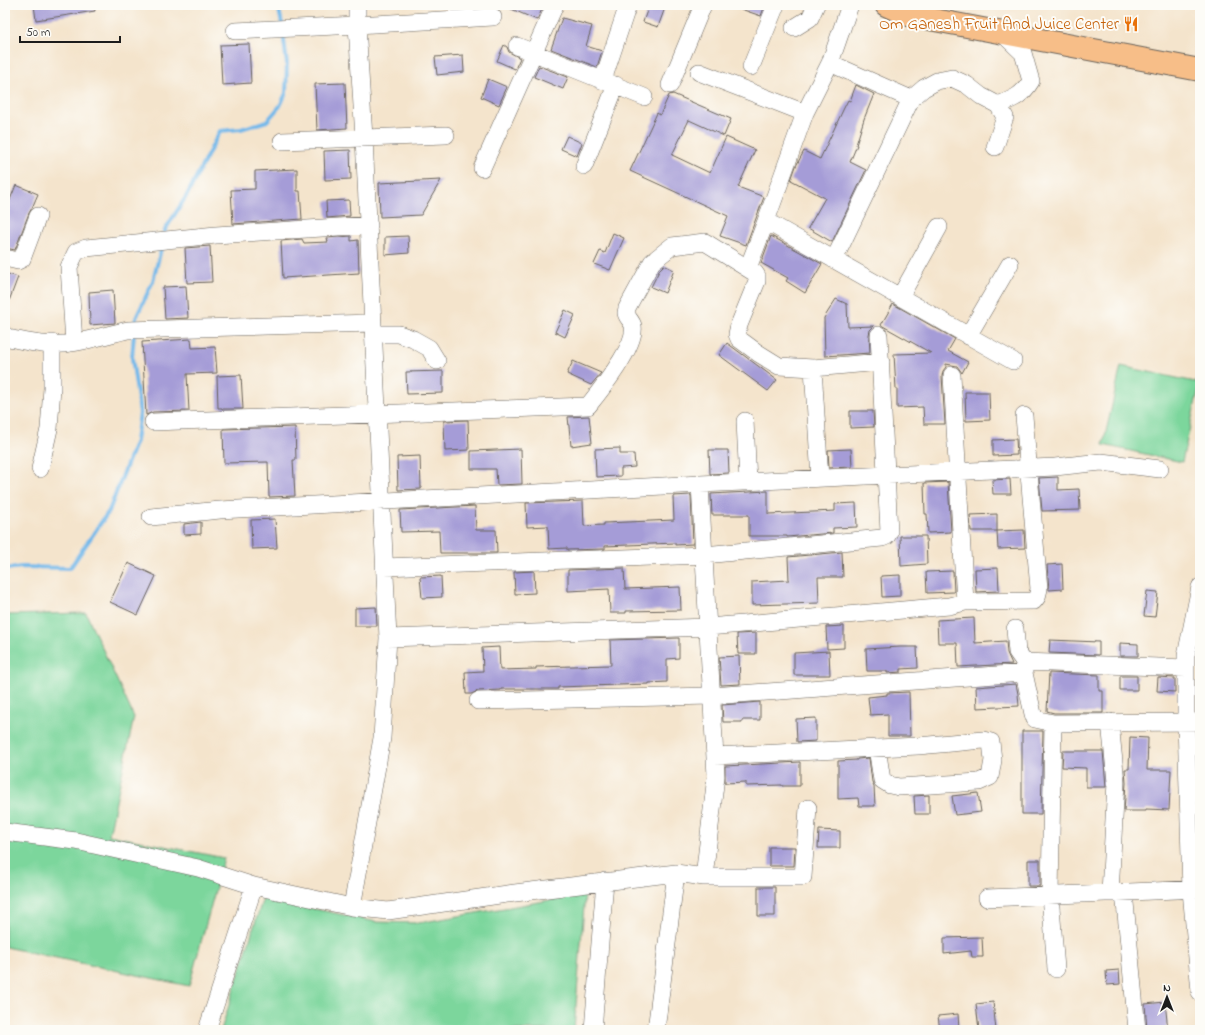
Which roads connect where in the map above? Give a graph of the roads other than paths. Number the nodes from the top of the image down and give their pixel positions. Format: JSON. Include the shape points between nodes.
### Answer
{"nodes":[{"id":1,"x":357,"y":5,"type":"edge"},
{"id":2,"x":555,"y":5,"type":"edge"},
{"id":3,"x":628,"y":5,"type":"edge"},
{"id":4,"x":703,"y":5,"type":"edge"},
{"id":5,"x":776,"y":5,"type":"edge"},
{"id":6,"x":816,"y":5,"type":"edge"},
{"id":7,"x":850,"y":5,"type":"edge"},
{"id":8,"x":886,"y":5,"type":"edge"},
{"id":9,"x":931,"y":5,"type":"edge"},
{"id":10,"x":493,"y":17,"type":"dead end"},
{"id":11,"x":357,"y":26,"type":"junction"},
{"id":12,"x":794,"y":28,"type":"dead end"},
{"id":13,"x":235,"y":31,"type":"dead end"},
{"id":14,"x":1001,"y":32,"type":"junction"},
{"id":15,"x":518,"y":46,"type":"dead end"},
{"id":16,"x":534,"y":53,"type":"junction"},
{"id":17,"x":1200,"y":56,"type":"edge"},
{"id":18,"x":830,"y":63,"type":"junction"},
{"id":19,"x":751,"y":67,"type":"dead end"},
{"id":20,"x":1200,"y":70,"type":"edge"},
{"id":21,"x":699,"y":72,"type":"dead end"},
{"id":22,"x":609,"y":83,"type":"junction"},
{"id":23,"x":670,"y":85,"type":"dead end"},
{"id":24,"x":644,"y":97,"type":"dead end"},
{"id":25,"x":911,"y":99,"type":"junction"},
{"id":26,"x":998,"y":105,"type":"junction"},
{"id":27,"x":805,"y":113,"type":"junction"},
{"id":28,"x":446,"y":135,"type":"dead end"},
{"id":29,"x":364,"y":138,"type":"junction"},
{"id":30,"x":282,"y":141,"type":"dead end"},
{"id":31,"x":995,"y":147,"type":"dead end"},
{"id":32,"x":584,"y":166,"type":"dead end"},
{"id":33,"x":482,"y":168,"type":"dead end"},
{"id":34,"x":38,"y":216,"type":"dead end"},
{"id":35,"x":766,"y":221,"type":"junction"},
{"id":36,"x":368,"y":226,"type":"junction"},
{"id":37,"x":939,"y":227,"type":"dead end"},
{"id":38,"x":5,"y":258,"type":"edge"},
{"id":39,"x":834,"y":260,"type":"junction"},
{"id":40,"x":1010,"y":264,"type":"dead end"},
{"id":41,"x":748,"y":268,"type":"junction"},
{"id":42,"x":900,"y":297,"type":"junction"},
{"id":43,"x":373,"y":329,"type":"junction"},
{"id":44,"x":5,"y":335,"type":"edge"},
{"id":45,"x":879,"y":335,"type":"dead end"},
{"id":46,"x":968,"y":336,"type":"junction"},
{"id":47,"x":74,"y":342,"type":"junction"},
{"id":48,"x":52,"y":344,"type":"junction"},
{"id":49,"x":437,"y":361,"type":"dead end"},
{"id":50,"x":1013,"y":361,"type":"dead end"},
{"id":51,"x":881,"y":362,"type":"junction"},
{"id":52,"x":813,"y":368,"type":"junction"},
{"id":53,"x":952,"y":376,"type":"dead end"},
{"id":54,"x":377,"y":414,"type":"junction"},
{"id":55,"x":1024,"y":416,"type":"dead end"},
{"id":56,"x":745,"y":421,"type":"dead end"},
{"id":57,"x":153,"y":422,"type":"dead end"},
{"id":58,"x":1028,"y":468,"type":"junction"},
{"id":59,"x":40,"y":469,"type":"dead end"},
{"id":60,"x":1160,"y":469,"type":"dead end"},
{"id":61,"x":957,"y":472,"type":"junction"},
{"id":62,"x":886,"y":475,"type":"junction"},
{"id":63,"x":820,"y":478,"type":"junction"},
{"id":64,"x":748,"y":482,"type":"junction"},
{"id":65,"x":700,"y":484,"type":"junction"},
{"id":66,"x":381,"y":501,"type":"junction"},
{"id":67,"x":151,"y":517,"type":"dead end"},
{"id":68,"x":704,"y":555,"type":"junction"},
{"id":69,"x":384,"y":567,"type":"junction"},
{"id":70,"x":1200,"y":587,"type":"edge"},
{"id":71,"x":965,"y":602,"type":"junction"},
{"id":72,"x":708,"y":627,"type":"junction"},
{"id":73,"x":1015,"y":629,"type":"dead end"},
{"id":74,"x":388,"y":638,"type":"junction"},
{"id":75,"x":1024,"y":668,"type":"junction"},
{"id":76,"x":1186,"y":668,"type":"junction"},
{"id":77,"x":712,"y":696,"type":"junction"},
{"id":78,"x":478,"y":701,"type":"dead end"},
{"id":79,"x":1110,"y":722,"type":"junction"},
{"id":80,"x":1193,"y":722,"type":"edge"},
{"id":81,"x":1053,"y":723,"type":"junction"},
{"id":82,"x":877,"y":748,"type":"junction"},
{"id":83,"x":715,"y":756,"type":"junction"},
{"id":84,"x":808,"y":808,"type":"dead end"},
{"id":85,"x":5,"y":832,"type":"edge"},
{"id":86,"x":676,"y":873,"type":"junction"},
{"id":87,"x":704,"y":877,"type":"junction"},
{"id":88,"x":606,"y":881,"type":"junction"},
{"id":89,"x":254,"y":886,"type":"junction"},
{"id":90,"x":1195,"y":890,"type":"edge"},
{"id":91,"x":1117,"y":893,"type":"junction"},
{"id":92,"x":1050,"y":895,"type":"junction"},
{"id":93,"x":987,"y":898,"type":"dead end"},
{"id":94,"x":352,"y":907,"type":"junction"},
{"id":95,"x":1056,"y":968,"type":"dead end"},
{"id":96,"x":1200,"y":992,"type":"edge"},
{"id":97,"x":207,"y":1030,"type":"edge"},
{"id":98,"x":593,"y":1030,"type":"edge"},
{"id":99,"x":656,"y":1030,"type":"edge"},
{"id":100,"x":1137,"y":1030,"type":"edge"}],
"edges":[{"from":1,"to":11,"type":"street"},
{"from":2,"to":16,"type":"street"},
{"from":3,"to":22,"type":"street"},
{"from":4,"to":23,"type":"street"},
{"from":5,"to":19,"type":"street"},
{"from":6,"to":12,"type":"street","via":[[810,18]]},
{"from":7,"to":18,"type":"street"},
{"from":8,"to":14,"type":"main road","via":[[908,15]]},
{"from":9,"to":17,"type":"main road"},
{"from":10,"to":11,"type":"street"},
{"from":11,"to":13,"type":"street"},
{"from":11,"to":29,"type":"street"},
{"from":14,"to":20,"type":"main road"},
{"from":14,"to":26,"type":"street","via":[[1023,53],[1030,81],[1019,96]]},
{"from":15,"to":16,"type":"street"},
{"from":16,"to":22,"type":"street"},
{"from":16,"to":33,"type":"street"},
{"from":18,"to":25,"type":"street"},
{"from":18,"to":27,"type":"street"},
{"from":21,"to":27,"type":"street"},
{"from":22,"to":24,"type":"street"},
{"from":22,"to":32,"type":"street"},
{"from":25,"to":26,"type":"street","via":[[937,81],[952,78]]},
{"from":25,"to":39,"type":"street"},
{"from":26,"to":31,"type":"street","via":[[1005,116]]},
{"from":27,"to":35,"type":"street"},
{"from":28,"to":29,"type":"street"},
{"from":29,"to":30,"type":"street"},
{"from":29,"to":36,"type":"street"},
{"from":34,"to":38,"type":"street","via":[[22,259],[18,261]]},
{"from":35,"to":39,"type":"street"},
{"from":35,"to":41,"type":"street"},
{"from":36,"to":43,"type":"street"},
{"from":36,"to":47,"type":"street","via":[[216,235],[86,248],[76,252],[69,267]]},
{"from":37,"to":42,"type":"street"},
{"from":39,"to":42,"type":"street"},
{"from":40,"to":46,"type":"street"},
{"from":41,"to":52,"type":"street","via":[[758,276],[758,281],[739,325],[739,339],[779,366]]},
{"from":41,"to":54,"type":"street","via":[[705,242],[672,246],[652,262],[627,308],[626,313],[632,322],[633,332],[625,353],[588,406]]},
{"from":42,"to":46,"type":"street"},
{"from":43,"to":47,"type":"street","via":[[135,330]]},
{"from":43,"to":49,"type":"street","via":[[413,339],[429,348]]},
{"from":43,"to":54,"type":"street"},
{"from":44,"to":48,"type":"street","via":[[8,338]]},
{"from":45,"to":51,"type":"street"},
{"from":46,"to":50,"type":"street"},
{"from":47,"to":48,"type":"street"},
{"from":48,"to":59,"type":"street","via":[[49,429]]},
{"from":51,"to":52,"type":"street"},
{"from":51,"to":62,"type":"street"},
{"from":52,"to":63,"type":"street"},
{"from":53,"to":61,"type":"street"},
{"from":54,"to":57,"type":"street"},
{"from":54,"to":66,"type":"street"},
{"from":55,"to":58,"type":"street"},
{"from":56,"to":64,"type":"street"},
{"from":58,"to":60,"type":"street","via":[[1100,462]]},
{"from":58,"to":61,"type":"street"},
{"from":58,"to":71,"type":"street","via":[[1039,589],[1037,597],[1034,601]]},
{"from":61,"to":62,"type":"street"},
{"from":61,"to":71,"type":"street"},
{"from":62,"to":63,"type":"street"},
{"from":62,"to":68,"type":"street","via":[[889,532],[887,536]]},
{"from":63,"to":64,"type":"street"},
{"from":64,"to":65,"type":"street"},
{"from":65,"to":66,"type":"street"},
{"from":65,"to":68,"type":"street"},
{"from":66,"to":67,"type":"street","via":[[220,510]]},
{"from":66,"to":69,"type":"street"},
{"from":68,"to":69,"type":"street"},
{"from":68,"to":72,"type":"street"},
{"from":69,"to":74,"type":"street"},
{"from":70,"to":76,"type":"street","via":[[1186,656]]},
{"from":71,"to":72,"type":"street","via":[[949,606]]},
{"from":72,"to":74,"type":"street"},
{"from":72,"to":77,"type":"street"},
{"from":73,"to":75,"type":"street","via":[[1017,652]]},
{"from":74,"to":94,"type":"street","via":[[382,738]]},
{"from":75,"to":76,"type":"street"},
{"from":75,"to":77,"type":"street"},
{"from":75,"to":81,"type":"street","via":[[1033,714],[1036,719]]},
{"from":76,"to":80,"type":"street"},
{"from":77,"to":78,"type":"street"},
{"from":77,"to":83,"type":"street"},
{"from":79,"to":80,"type":"street"},
{"from":79,"to":81,"type":"street"},
{"from":79,"to":91,"type":"street","via":[[1116,782]]},
{"from":80,"to":90,"type":"street"},
{"from":81,"to":92,"type":"street"},
{"from":82,"to":82,"type":"street","via":[[983,740],[991,742],[993,760],[990,777],[979,782],[890,786],[882,780]]},
{"from":82,"to":83,"type":"street"},
{"from":83,"to":87,"type":"street","via":[[716,776]]},
{"from":84,"to":87,"type":"street","via":[[803,877]]},
{"from":85,"to":89,"type":"street","via":[[76,841],[198,868]]},
{"from":86,"to":87,"type":"street"},
{"from":86,"to":88,"type":"street"},
{"from":86,"to":99,"type":"street"},
{"from":88,"to":94,"type":"street","via":[[388,911]]},
{"from":88,"to":98,"type":"street"},
{"from":89,"to":94,"type":"street"},
{"from":89,"to":97,"type":"street"},
{"from":90,"to":91,"type":"street"},
{"from":90,"to":96,"type":"street"},
{"from":91,"to":92,"type":"street"},
{"from":91,"to":100,"type":"street"},
{"from":92,"to":93,"type":"street"},
{"from":92,"to":95,"type":"street"}]}
